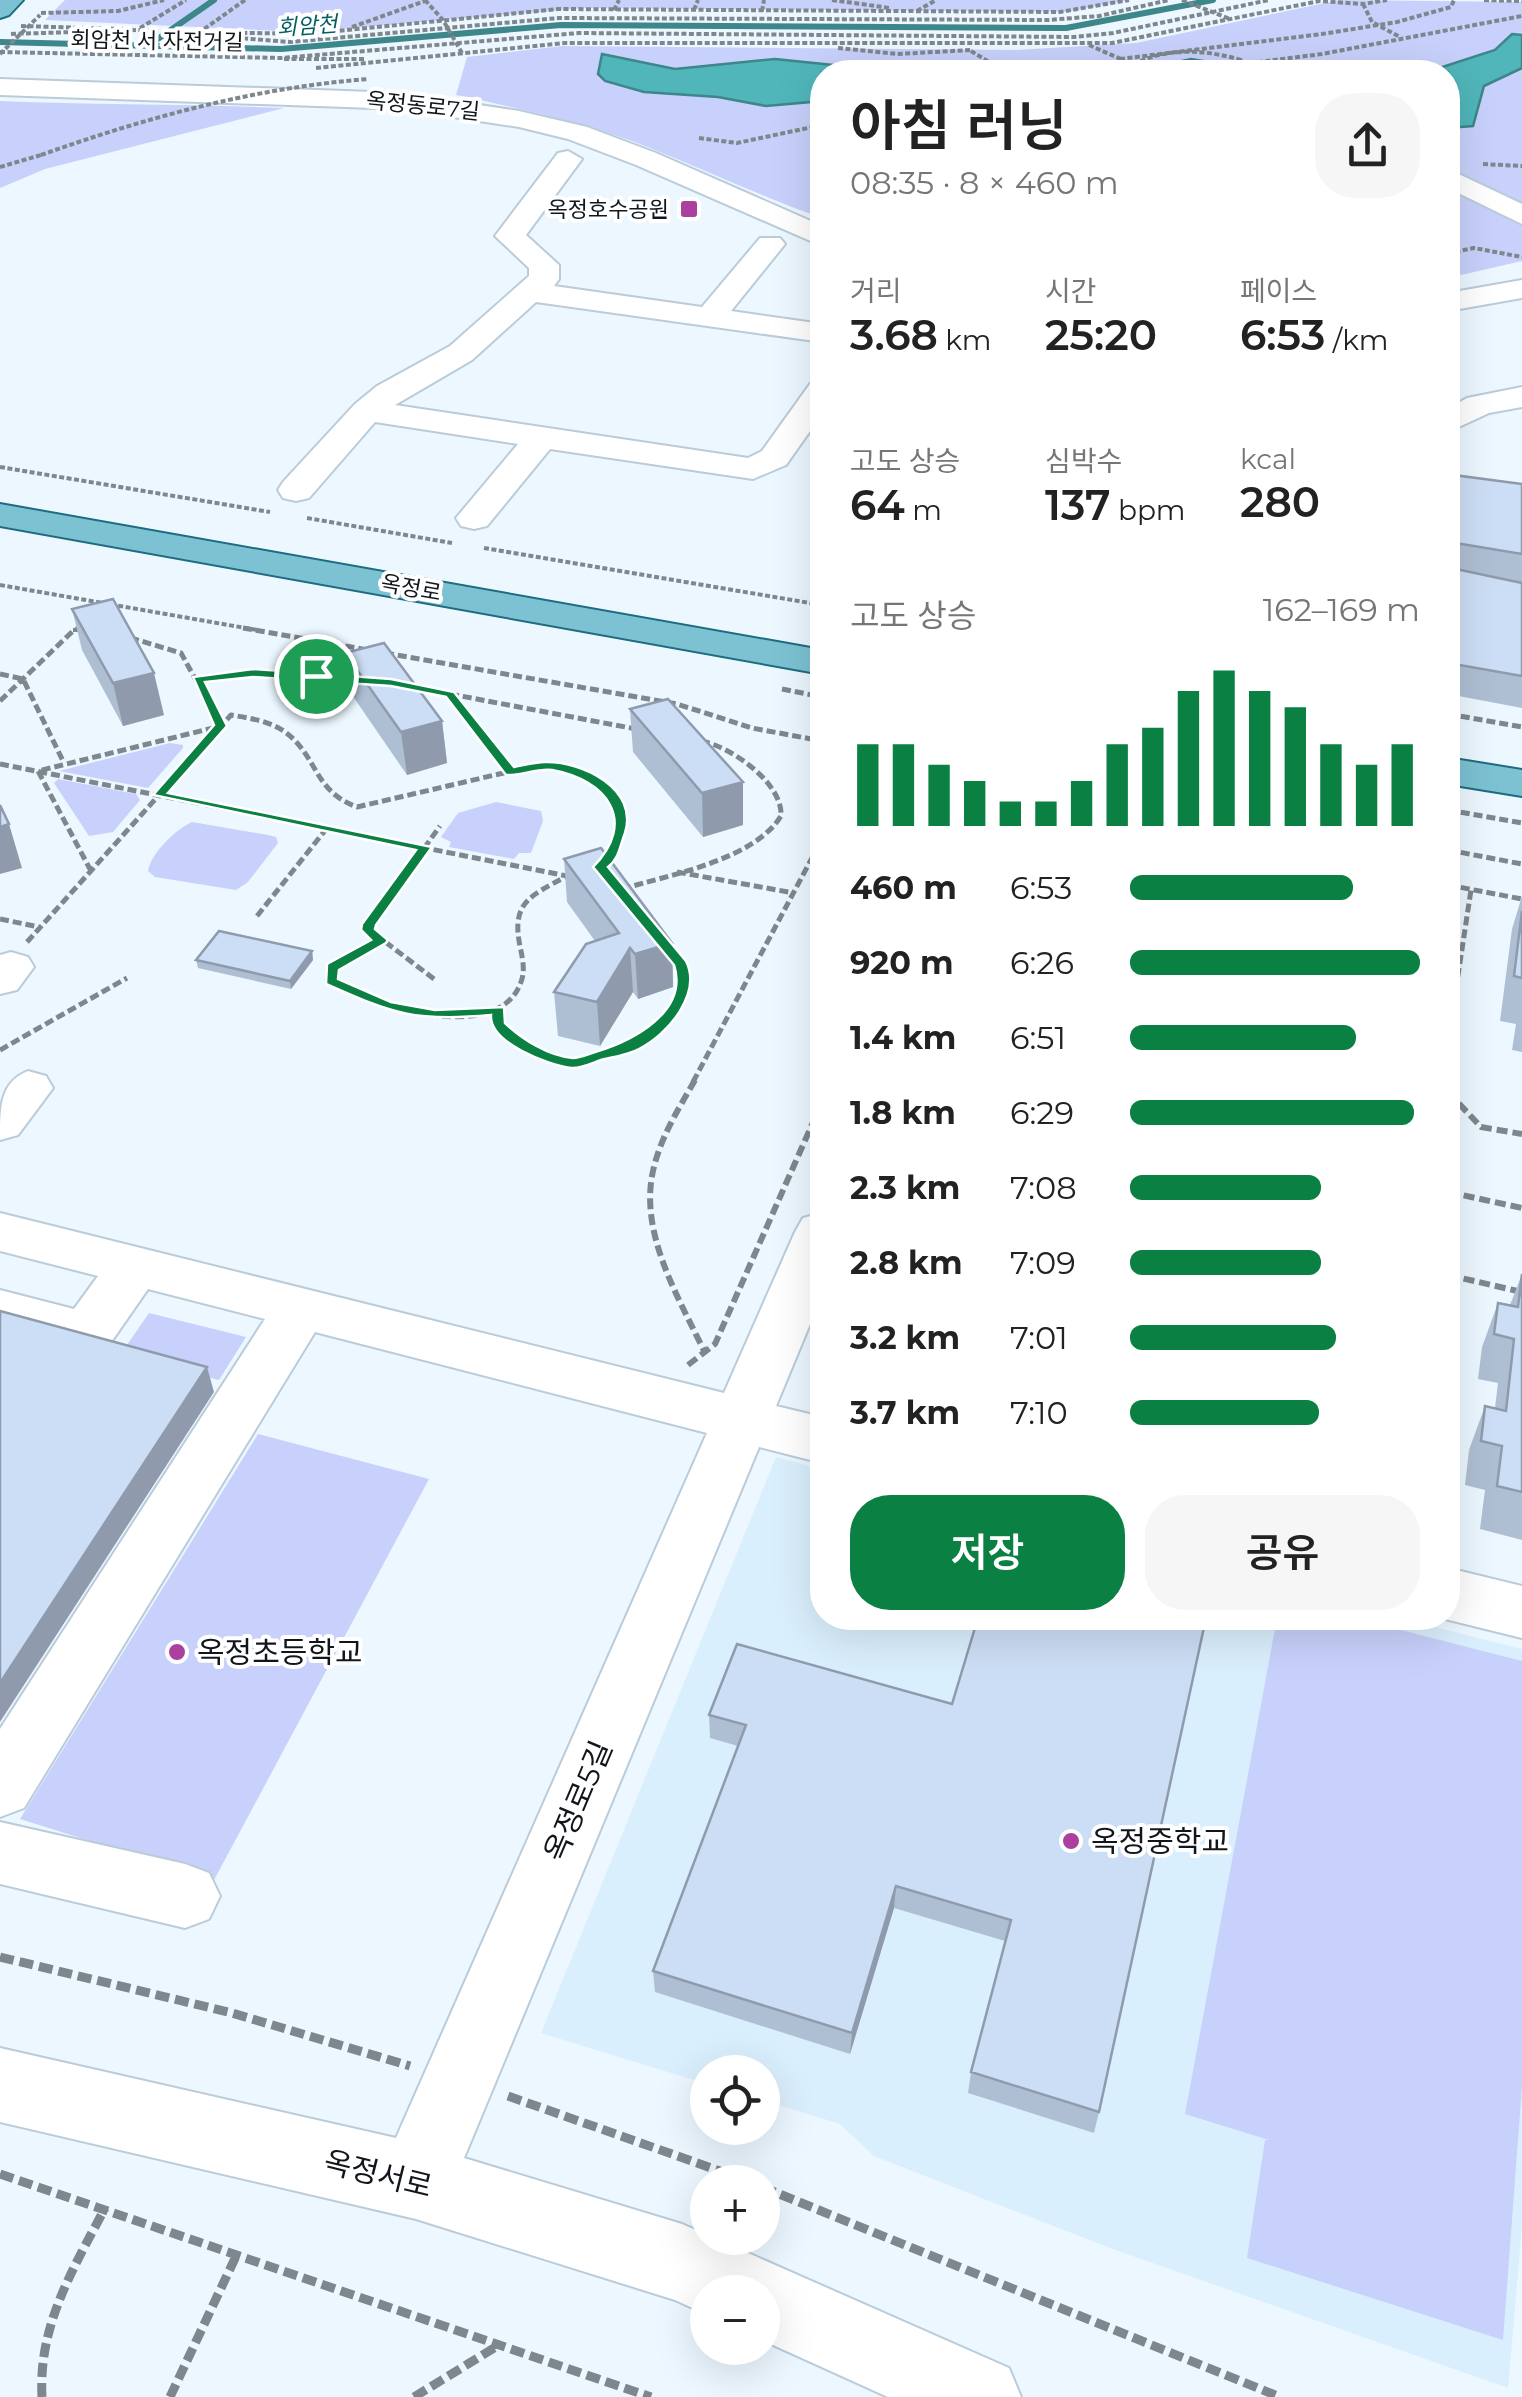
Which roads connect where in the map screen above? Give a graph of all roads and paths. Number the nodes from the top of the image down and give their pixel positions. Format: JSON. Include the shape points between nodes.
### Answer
{"nodes":[{"id":1,"x":11,"y":0,"type":"edge"},
{"id":2,"x":164,"y":0,"type":"edge"},
{"id":3,"x":186,"y":0,"type":"edge"},
{"id":4,"x":244,"y":0,"type":"edge"},
{"id":5,"x":425,"y":0,"type":"edge"},
{"id":6,"x":574,"y":0,"type":"edge"},
{"id":7,"x":619,"y":0,"type":"edge"},
{"id":8,"x":698,"y":0,"type":"edge"},
{"id":9,"x":764,"y":0,"type":"edge"},
{"id":10,"x":832,"y":0,"type":"edge"},
{"id":11,"x":936,"y":0,"type":"edge"},
{"id":12,"x":1029,"y":0,"type":"edge"},
{"id":13,"x":1129,"y":0,"type":"edge"},
{"id":14,"x":1169,"y":0,"type":"edge"},
{"id":15,"x":1182,"y":0,"type":"edge"},
{"id":16,"x":1269,"y":0,"type":"edge"},
{"id":17,"x":1387,"y":0,"type":"edge"},
{"id":18,"x":1454,"y":0,"type":"edge"},
{"id":19,"x":1484,"y":0,"type":"edge"},
{"id":20,"x":158,"y":1,"type":"edge"},
{"id":21,"x":1522,"y":1,"type":"edge"},
{"id":22,"x":867,"y":2,"type":"edge"},
{"id":23,"x":1361,"y":2,"type":"edge"},
{"id":24,"x":396,"y":3,"type":"dead end"},
{"id":25,"x":405,"y":8,"type":"junction"},
{"id":26,"x":580,"y":10,"type":"junction"},
{"id":27,"x":614,"y":10,"type":"junction"},
{"id":28,"x":694,"y":10,"type":"junction"},
{"id":29,"x":1208,"y":10,"type":"junction"},
{"id":30,"x":762,"y":11,"type":"junction"},
{"id":31,"x":858,"y":11,"type":"junction"},
{"id":32,"x":915,"y":12,"type":"junction"},
{"id":33,"x":1020,"y":12,"type":"junction"},
{"id":34,"x":1522,"y":16,"type":"edge"},
{"id":35,"x":443,"y":20,"type":"junction"},
{"id":36,"x":1231,"y":20,"type":"junction"},
{"id":37,"x":11,"y":21,"type":"edge"},
{"id":38,"x":1377,"y":26,"type":"junction"},
{"id":39,"x":446,"y":29,"type":"junction"},
{"id":40,"x":138,"y":30,"type":"junction"},
{"id":41,"x":342,"y":30,"type":"junction"},
{"id":42,"x":200,"y":32,"type":"junction"},
{"id":43,"x":0,"y":34,"type":"edge"},
{"id":44,"x":1403,"y":38,"type":"junction"},
{"id":45,"x":454,"y":42,"type":"junction"},
{"id":46,"x":806,"y":44,"type":"junction"},
{"id":47,"x":1088,"y":44,"type":"junction"},
{"id":48,"x":971,"y":49,"type":"junction"},
{"id":49,"x":0,"y":53,"type":"edge"},
{"id":50,"x":462,"y":53,"type":"junction"},
{"id":51,"x":284,"y":58,"type":"junction"},
{"id":52,"x":1120,"y":59,"type":"joint"},
{"id":53,"x":988,"y":60,"type":"edge"},
{"id":54,"x":1152,"y":60,"type":"edge"},
{"id":55,"x":1237,"y":60,"type":"edge"},
{"id":56,"x":1267,"y":60,"type":"edge"},
{"id":57,"x":371,"y":63,"type":"junction"},
{"id":58,"x":313,"y":68,"type":"dead end"},
{"id":59,"x":368,"y":79,"type":"dead end"},
{"id":60,"x":0,"y":86,"type":"edge"},
{"id":61,"x":196,"y":102,"type":"dead end"},
{"id":62,"x":255,"y":104,"type":"dead end"},
{"id":63,"x":810,"y":127,"type":"edge"},
{"id":64,"x":699,"y":138,"type":"dead end"},
{"id":65,"x":568,"y":159,"type":"dead end"},
{"id":66,"x":1481,"y":164,"type":"dead end"},
{"id":67,"x":0,"y":166,"type":"edge"},
{"id":68,"x":1522,"y":166,"type":"edge"},
{"id":69,"x":1460,"y":184,"type":"edge"},
{"id":70,"x":1522,"y":215,"type":"edge"},
{"id":71,"x":810,"y":221,"type":"edge"},
{"id":72,"x":781,"y":234,"type":"junction"},
{"id":73,"x":810,"y":236,"type":"edge"},
{"id":74,"x":1462,"y":250,"type":"edge"},
{"id":75,"x":1522,"y":257,"type":"edge"},
{"id":76,"x":1522,"y":289,"type":"edge"},
{"id":77,"x":531,"y":292,"type":"junction"},
{"id":78,"x":1460,"y":300,"type":"edge"},
{"id":79,"x":710,"y":317,"type":"junction"},
{"id":80,"x":810,"y":331,"type":"edge"},
{"id":81,"x":1522,"y":397,"type":"edge"},
{"id":82,"x":810,"y":408,"type":"edge"},
{"id":83,"x":367,"y":411,"type":"junction"},
{"id":84,"x":1460,"y":416,"type":"edge"},
{"id":85,"x":540,"y":438,"type":"junction"},
{"id":86,"x":0,"y":466,"type":"edge"},
{"id":87,"x":0,"y":492,"type":"edge"},
{"id":88,"x":288,"y":506,"type":"junction"},
{"id":89,"x":0,"y":515,"type":"edge"},
{"id":90,"x":474,"y":518,"type":"dead end"},
{"id":91,"x":0,"y":536,"type":"edge"},
{"id":92,"x":0,"y":585,"type":"edge"},
{"id":93,"x":810,"y":603,"type":"edge"},
{"id":94,"x":92,"y":632,"type":"edge"},
{"id":95,"x":126,"y":638,"type":"edge"},
{"id":96,"x":753,"y":649,"type":"junction"},
{"id":97,"x":810,"y":660,"type":"edge"},
{"id":98,"x":0,"y":674,"type":"edge"},
{"id":99,"x":23,"y":678,"type":"junction"},
{"id":100,"x":197,"y":679,"type":"junction"},
{"id":101,"x":364,"y":680,"type":"edge"},
{"id":102,"x":391,"y":683,"type":"edge"},
{"id":103,"x":450,"y":694,"type":"junction"},
{"id":104,"x":0,"y":701,"type":"edge"},
{"id":105,"x":1460,"y":716,"type":"edge"},
{"id":106,"x":221,"y":726,"type":"junction"},
{"id":107,"x":1522,"y":727,"type":"edge"},
{"id":108,"x":642,"y":730,"type":"edge"},
{"id":109,"x":810,"y":739,"type":"edge"},
{"id":110,"x":699,"y":740,"type":"edge"},
{"id":111,"x":64,"y":763,"type":"junction"},
{"id":112,"x":0,"y":764,"type":"edge"},
{"id":113,"x":38,"y":772,"type":"junction"},
{"id":114,"x":510,"y":772,"type":"junction"},
{"id":115,"x":1460,"y":773,"type":"edge"},
{"id":116,"x":1522,"y":784,"type":"edge"},
{"id":117,"x":159,"y":795,"type":"junction"},
{"id":118,"x":1460,"y":812,"type":"edge"},
{"id":119,"x":1522,"y":823,"type":"edge"},
{"id":120,"x":440,"y":826,"type":"dead end"},
{"id":121,"x":327,"y":828,"type":"junction"},
{"id":122,"x":425,"y":847,"type":"junction"},
{"id":123,"x":1460,"y":852,"type":"edge"},
{"id":124,"x":810,"y":862,"type":"edge"},
{"id":125,"x":1522,"y":864,"type":"edge"},
{"id":126,"x":600,"y":867,"type":"edge"},
{"id":127,"x":91,"y":871,"type":"junction"},
{"id":128,"x":584,"y":872,"type":"edge"},
{"id":129,"x":675,"y":872,"type":"junction"},
{"id":130,"x":568,"y":876,"type":"junction"},
{"id":131,"x":610,"y":878,"type":"edge"},
{"id":132,"x":1460,"y":888,"type":"edge"},
{"id":133,"x":620,"y":890,"type":"junction"},
{"id":134,"x":1471,"y":890,"type":"junction"},
{"id":135,"x":794,"y":893,"type":"junction"},
{"id":136,"x":1522,"y":898,"type":"edge"},
{"id":137,"x":632,"y":905,"type":"edge"},
{"id":138,"x":258,"y":916,"type":"dead end"},
{"id":139,"x":0,"y":919,"type":"edge"},
{"id":140,"x":40,"y":928,"type":"junction"},
{"id":141,"x":656,"y":934,"type":"edge"},
{"id":142,"x":381,"y":940,"type":"junction"},
{"id":143,"x":1460,"y":963,"type":"edge"},
{"id":144,"x":11,"y":964,"type":"edge"},
{"id":145,"x":127,"y":978,"type":"dead end"},
{"id":146,"x":434,"y":979,"type":"dead end"},
{"id":147,"x":499,"y":1010,"type":"junction"},
{"id":148,"x":9,"y":1087,"type":"edge"},
{"id":149,"x":1460,"y":1105,"type":"edge"},
{"id":150,"x":810,"y":1129,"type":"edge"},
{"id":151,"x":1522,"y":1134,"type":"edge"},
{"id":152,"x":1460,"y":1195,"type":"edge"},
{"id":153,"x":1522,"y":1208,"type":"edge"},
{"id":154,"x":0,"y":1232,"type":"edge"},
{"id":155,"x":810,"y":1260,"type":"edge"},
{"id":156,"x":135,"y":1266,"type":"junction"},
{"id":157,"x":1460,"y":1278,"type":"edge"},
{"id":158,"x":1522,"y":1292,"type":"edge"},
{"id":159,"x":302,"y":1308,"type":"junction"},
{"id":160,"x":0,"y":1311,"type":"edge"},
{"id":161,"x":705,"y":1352,"type":"junction"},
{"id":162,"x":680,"y":1367,"type":"dead end"},
{"id":163,"x":741,"y":1420,"type":"junction"},
{"id":164,"x":810,"y":1437,"type":"edge"},
{"id":165,"x":1460,"y":1597,"type":"edge"},
{"id":166,"x":1522,"y":1612,"type":"edge"},
{"id":167,"x":0,"y":1787,"type":"edge"},
{"id":168,"x":0,"y":1853,"type":"edge"},
{"id":169,"x":186,"y":1896,"type":"dead end"},
{"id":170,"x":0,"y":1956,"type":"edge"},
{"id":171,"x":458,"y":2080,"type":"junction"},
{"id":172,"x":0,"y":2085,"type":"edge"},
{"id":173,"x":706,"y":2165,"type":"edge"},
{"id":174,"x":0,"y":2174,"type":"edge"},
{"id":175,"x":416,"y":2181,"type":"junction"},
{"id":176,"x":780,"y":2194,"type":"edge"},
{"id":177,"x":105,"y":2208,"type":"junction"},
{"id":178,"x":237,"y":2254,"type":"junction"},
{"id":179,"x":709,"y":2275,"type":"edge"},
{"id":180,"x":780,"y":2307,"type":"edge"},
{"id":181,"x":500,"y":2345,"type":"junction"},
{"id":182,"x":42,"y":2397,"type":"edge"},
{"id":183,"x":170,"y":2397,"type":"edge"},
{"id":184,"x":414,"y":2397,"type":"edge"},
{"id":185,"x":650,"y":2397,"type":"edge"},
{"id":186,"x":980,"y":2397,"type":"edge"},
{"id":187,"x":1280,"y":2397,"type":"edge"}],
"edges":[{"from":1,"to":37,"type":"main road"},
{"from":2,"to":20,"type":"path"},
{"from":3,"to":40,"type":"path"},
{"from":4,"to":42,"type":"path"},
{"from":5,"to":25,"type":"path"},
{"from":5,"to":35,"type":"path"},
{"from":6,"to":26,"type":"path"},
{"from":7,"to":27,"type":"path"},
{"from":8,"to":28,"type":"path"},
{"from":9,"to":30,"type":"path"},
{"from":10,"to":22,"type":"path"},
{"from":11,"to":32,"type":"path"},
{"from":12,"to":33,"type":"path"},
{"from":13,"to":33,"type":"path","via":[[1076,11]]},
{"from":14,"to":39,"type":"path","via":[[1048,20],[570,18]]},
{"from":15,"to":29,"type":"path"},
{"from":16,"to":29,"type":"path","name":"회암천 서 자전거길"},
{"from":17,"to":23,"type":"path"},
{"from":18,"to":38,"type":"path","via":[[1440,11]]},
{"from":19,"to":21,"type":"path"},
{"from":20,"to":49,"type":"path","bridge":true,"via":[[118,11],[40,14]]},
{"from":22,"to":31,"type":"path"},
{"from":22,"to":32,"type":"path"},
{"from":23,"to":36,"type":"path","via":[[1320,1]]},
{"from":23,"to":38,"type":"path"},
{"from":24,"to":25,"type":"path"},
{"from":25,"to":41,"type":"path"},
{"from":26,"to":27,"type":"path"},
{"from":26,"to":35,"type":"path"},
{"from":27,"to":28,"type":"path"},
{"from":28,"to":30,"type":"path"},
{"from":29,"to":36,"type":"path"},
{"from":29,"to":45,"type":"path","name":"회암천 서 자전거길","via":[[1074,37],[579,33]]},
{"from":30,"to":31,"type":"path"},
{"from":31,"to":32,"type":"path"},
{"from":32,"to":33,"type":"path"},
{"from":34,"to":44,"type":"path"},
{"from":35,"to":39,"type":"path"},
{"from":35,"to":41,"type":"path"},
{"from":36,"to":47,"type":"path"},
{"from":37,"to":40,"type":"path"},
{"from":38,"to":44,"type":"path"},
{"from":38,"to":52,"type":"path"},
{"from":39,"to":42,"type":"path","via":[[290,42]]},
{"from":39,"to":45,"type":"path"},
{"from":40,"to":42,"type":"path"},
{"from":40,"to":43,"type":"path"},
{"from":41,"to":42,"type":"path"},
{"from":44,"to":56,"type":"path"},
{"from":45,"to":50,"type":"path"},
{"from":45,"to":51,"type":"path","name":"회암천 서 자전거길"},
{"from":46,"to":48,"type":"path"},
{"from":46,"to":48,"type":"path","via":[[888,54]]},
{"from":46,"to":50,"type":"path","via":[[565,43]]},
{"from":47,"to":48,"type":"path"},
{"from":47,"to":52,"type":"path"},
{"from":48,"to":53,"type":"path"},
{"from":49,"to":51,"type":"path","name":"회암천 서 자전거길"},
{"from":50,"to":57,"type":"path"},
{"from":51,"to":57,"type":"path"},
{"from":54,"to":55,"type":"path","via":[[1186,53]]},
{"from":57,"to":58,"type":"path"},
{"from":59,"to":67,"type":"path","bridge":true,"via":[[209,99]]},
{"from":60,"to":72,"type":"street","name":"옥정동로7길","via":[[401,100],[519,118],[646,159]]},
{"from":61,"to":62,"type":"path"},
{"from":63,"to":64,"type":"path","via":[[737,142]]},
{"from":65,"to":77,"type":"street","via":[[512,229],[513,242],[544,265],[544,279]]},
{"from":66,"to":68,"type":"path"},
{"from":69,"to":70,"type":"street"},
{"from":71,"to":72,"type":"street"},
{"from":72,"to":73,"type":"street","name":"옥정동로7길"},
{"from":72,"to":79,"type":"street"},
{"from":74,"to":75,"type":"path"},
{"from":76,"to":78,"type":"street"},
{"from":77,"to":79,"type":"street"},
{"from":77,"to":83,"type":"street","via":[[460,353]]},
{"from":79,"to":80,"type":"street"},
{"from":81,"to":84,"type":"street"},
{"from":82,"to":85,"type":"street","via":[[774,458],[753,469]]},
{"from":83,"to":85,"type":"street"},
{"from":83,"to":88,"type":"street"},
{"from":85,"to":90,"type":"street"},
{"from":86,"to":88,"type":"path"},
{"from":87,"to":96,"type":"main road","via":[[586,600]]},
{"from":88,"to":93,"type":"path"},
{"from":89,"to":96,"type":"main road","name":"옥정로"},
{"from":91,"to":96,"type":"main road","via":[[587,636]]},
{"from":92,"to":109,"type":"path","via":[[677,704]]},
{"from":94,"to":99,"type":"path","via":[[75,629]]},
{"from":95,"to":100,"type":"path","via":[[181,653]]},
{"from":96,"to":97,"type":"main road","name":"옥정로"},
{"from":98,"to":99,"type":"path"},
{"from":99,"to":104,"type":"path"},
{"from":99,"to":111,"type":"path"},
{"from":100,"to":101,"type":"path","via":[[253,673]]},
{"from":100,"to":106,"type":"path"},
{"from":102,"to":103,"type":"path"},
{"from":103,"to":108,"type":"path"},
{"from":103,"to":114,"type":"path"},
{"from":105,"to":107,"type":"path"},
{"from":106,"to":111,"type":"path"},
{"from":106,"to":114,"type":"path","via":[[231,714],[282,730],[325,791],[357,807]]},
{"from":106,"to":117,"type":"path"},
{"from":110,"to":129,"type":"path","via":[[738,753],[781,802],[782,815],[774,830],[749,847]]},
{"from":111,"to":113,"type":"path"},
{"from":112,"to":113,"type":"path"},
{"from":113,"to":117,"type":"path"},
{"from":113,"to":127,"type":"path"},
{"from":114,"to":126,"type":"path","via":[[547,765],[603,786],[622,818],[609,860]]},
{"from":115,"to":116,"type":"main road"},
{"from":117,"to":121,"type":"path"},
{"from":117,"to":127,"type":"path"},
{"from":118,"to":119,"type":"path"},
{"from":120,"to":122,"type":"path"},
{"from":121,"to":122,"type":"path"},
{"from":121,"to":138,"type":"path"},
{"from":122,"to":130,"type":"path"},
{"from":122,"to":142,"type":"path","via":[[369,924]]},
{"from":123,"to":125,"type":"path"},
{"from":124,"to":135,"type":"path"},
{"from":127,"to":140,"type":"path"},
{"from":128,"to":130,"type":"path"},
{"from":129,"to":133,"type":"path"},
{"from":129,"to":135,"type":"path"},
{"from":130,"to":147,"type":"path","via":[[534,891],[518,911],[524,972]]},
{"from":131,"to":133,"type":"path"},
{"from":132,"to":134,"type":"path"},
{"from":133,"to":137,"type":"path"},
{"from":134,"to":136,"type":"path"},
{"from":134,"to":143,"type":"path"},
{"from":135,"to":161,"type":"path","via":[[671,1124],[652,1173],[650,1206],[663,1260]]},
{"from":139,"to":140,"type":"path"},
{"from":140,"to":144,"type":"path"},
{"from":141,"to":147,"type":"path","via":[[685,977],[661,1025],[634,1046],[573,1063],[548,1058],[505,1034]]},
{"from":142,"to":146,"type":"path"},
{"from":142,"to":147,"type":"path","via":[[332,968],[331,981],[388,1006],[435,1015]]},
{"from":145,"to":148,"type":"path"},
{"from":149,"to":151,"type":"path","via":[[1481,1127]]},
{"from":150,"to":161,"type":"path","via":[[722,1330]]},
{"from":152,"to":153,"type":"path"},
{"from":154,"to":156,"type":"street"},
{"from":155,"to":163,"type":"street","name":"옥정로5길"},
{"from":156,"to":159,"type":"street"},
{"from":156,"to":160,"type":"street","via":[[87,1333]]},
{"from":157,"to":158,"type":"path"},
{"from":159,"to":163,"type":"street"},
{"from":159,"to":167,"type":"street"},
{"from":161,"to":162,"type":"path"},
{"from":163,"to":164,"type":"street"},
{"from":163,"to":171,"type":"street","name":"옥정로5길"},
{"from":165,"to":166,"type":"street"},
{"from":168,"to":169,"type":"street"},
{"from":170,"to":171,"type":"path","via":[[232,2013]]},
{"from":171,"to":173,"type":"path"},
{"from":171,"to":175,"type":"street","name":"옥정로5길"},
{"from":172,"to":175,"type":"street","name":"옥정서로"},
{"from":174,"to":177,"type":"path"},
{"from":175,"to":179,"type":"street","name":"옥정서로"},
{"from":176,"to":187,"type":"path"},
{"from":177,"to":178,"type":"path"},
{"from":177,"to":182,"type":"path","via":[[56,2306],[42,2360]]},
{"from":178,"to":181,"type":"path"},
{"from":178,"to":183,"type":"path"},
{"from":180,"to":186,"type":"street"},
{"from":181,"to":184,"type":"path"},
{"from":181,"to":185,"type":"path"}]}
